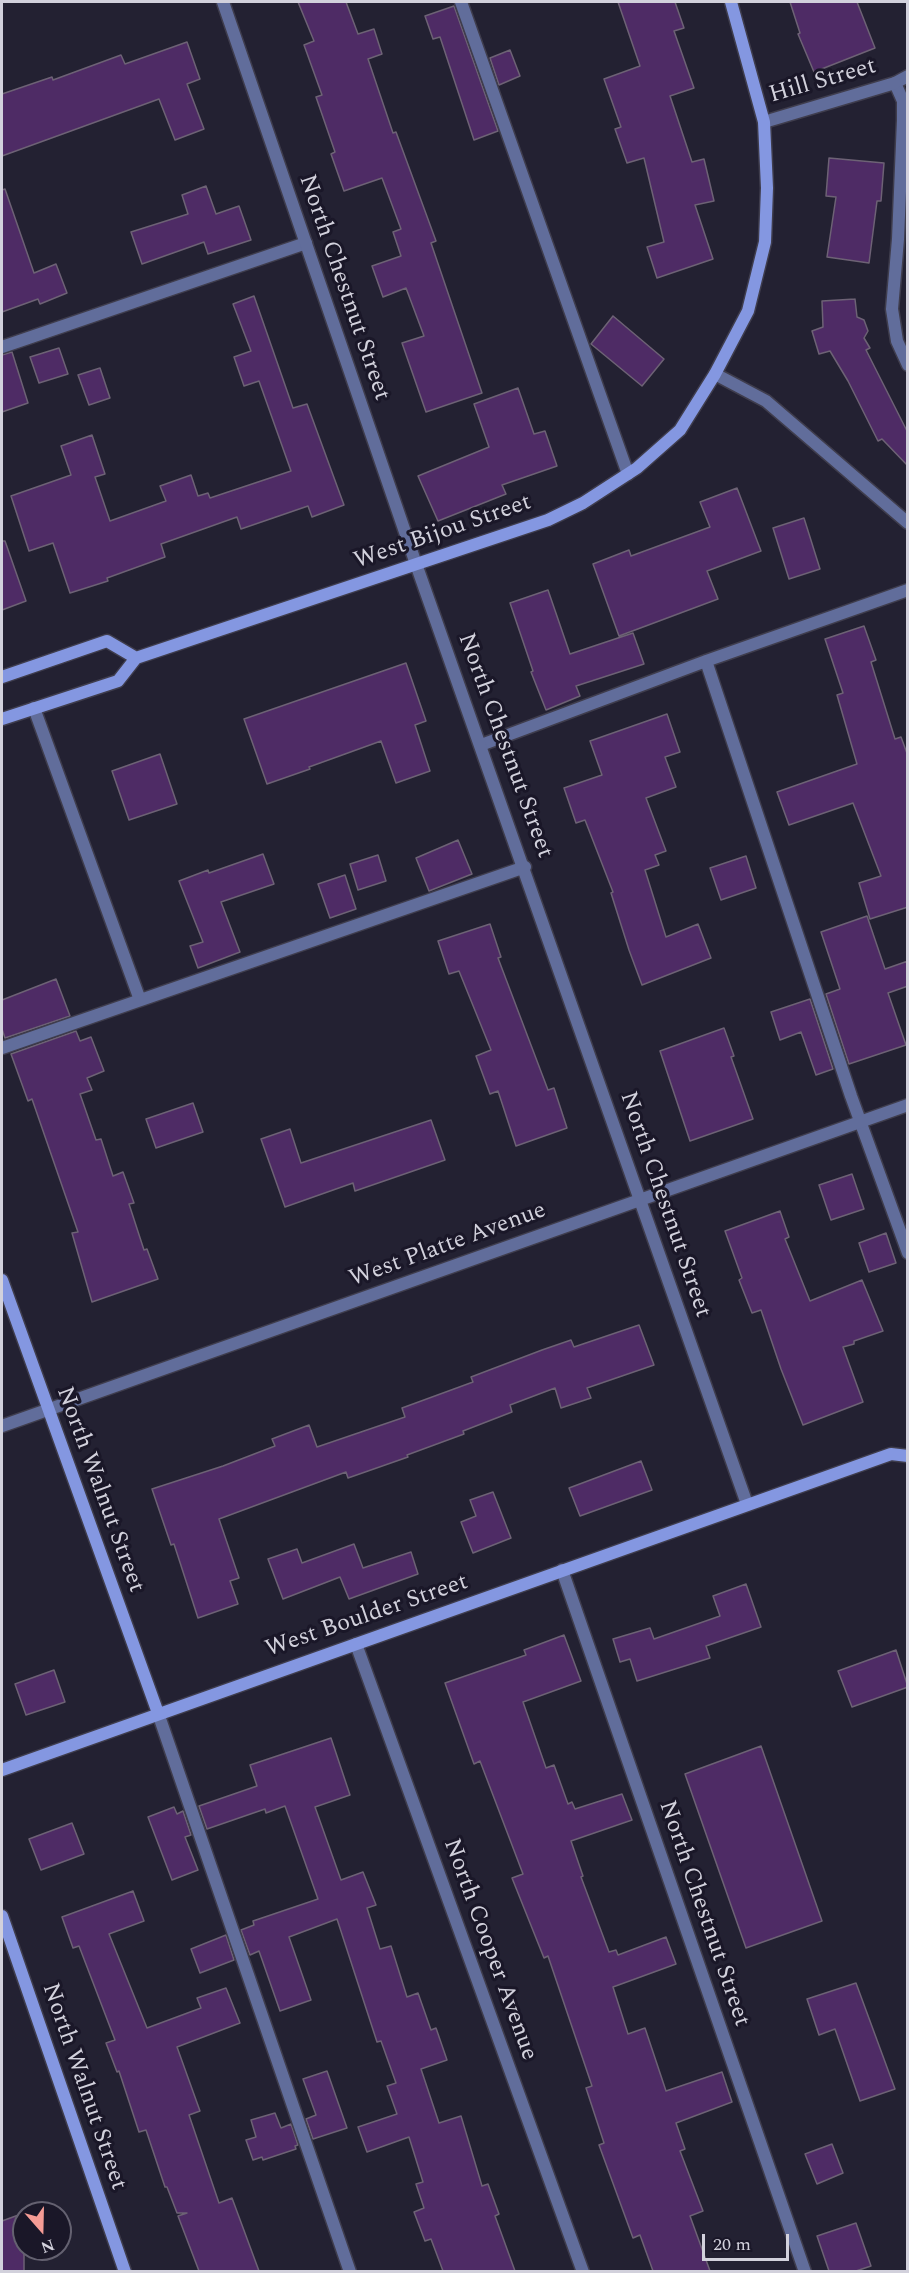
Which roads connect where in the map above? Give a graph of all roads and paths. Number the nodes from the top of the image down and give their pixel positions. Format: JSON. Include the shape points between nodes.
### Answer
{"nodes":[{"id":1,"x":223,"y":2,"type":"edge"},
{"id":2,"x":461,"y":2,"type":"edge"},
{"id":3,"x":730,"y":2,"type":"edge"},
{"id":4,"x":908,"y":76,"type":"edge"},
{"id":5,"x":895,"y":83,"type":"junction"},
{"id":6,"x":764,"y":122,"type":"junction"},
{"id":7,"x":306,"y":243,"type":"junction"},
{"id":8,"x":2,"y":347,"type":"edge"},
{"id":9,"x":908,"y":365,"type":"edge"},
{"id":10,"x":715,"y":374,"type":"junction"},
{"id":11,"x":628,"y":474,"type":"junction"},
{"id":12,"x":908,"y":523,"type":"edge"},
{"id":13,"x":416,"y":564,"type":"junction"},
{"id":14,"x":908,"y":590,"type":"edge"},
{"id":15,"x":136,"y":658,"type":"junction"},
{"id":16,"x":705,"y":661,"type":"junction"},
{"id":17,"x":2,"y":676,"type":"edge"},
{"id":18,"x":34,"y":708,"type":"junction"},
{"id":19,"x":2,"y":719,"type":"edge"},
{"id":20,"x":481,"y":745,"type":"junction"},
{"id":21,"x":525,"y":867,"type":"junction"},
{"id":22,"x":140,"y":1000,"type":"junction"},
{"id":23,"x":2,"y":1048,"type":"edge"},
{"id":24,"x":908,"y":1105,"type":"edge"},
{"id":25,"x":859,"y":1121,"type":"junction"},
{"id":26,"x":639,"y":1200,"type":"junction"},
{"id":27,"x":908,"y":1253,"type":"edge"},
{"id":28,"x":2,"y":1280,"type":"edge"},
{"id":29,"x":47,"y":1410,"type":"junction"},
{"id":30,"x":2,"y":1426,"type":"edge"},
{"id":31,"x":908,"y":1456,"type":"edge"},
{"id":32,"x":747,"y":1504,"type":"junction"},
{"id":33,"x":562,"y":1570,"type":"junction"},
{"id":34,"x":356,"y":1644,"type":"junction"},
{"id":35,"x":158,"y":1713,"type":"junction"},
{"id":36,"x":2,"y":1770,"type":"edge"},
{"id":37,"x":2,"y":1916,"type":"edge"},
{"id":38,"x":125,"y":2271,"type":"edge"},
{"id":39,"x":350,"y":2271,"type":"edge"},
{"id":40,"x":583,"y":2271,"type":"edge"},
{"id":41,"x":805,"y":2271,"type":"edge"}],
"edges":[{"from":1,"to":7,"type":"street","name":"North Chestnut Street"},
{"from":2,"to":11,"type":"street"},
{"from":3,"to":6,"type":"main road","name":"West Bijou Street"},
{"from":4,"to":5,"type":"street","name":"Hill Street"},
{"from":5,"to":6,"type":"street","name":"Hill Street"},
{"from":5,"to":9,"type":"street","via":[[903,101],[903,120],[892,309],[897,341]]},
{"from":6,"to":10,"type":"main road","name":"West Bijou Street","via":[[765,242],[748,311]]},
{"from":7,"to":8,"type":"street"},
{"from":7,"to":13,"type":"street","name":"North Chestnut Street"},
{"from":10,"to":11,"type":"main road","name":"West Bijou Street","via":[[680,430]]},
{"from":10,"to":12,"type":"street","via":[[766,400]]},
{"from":11,"to":13,"type":"main road","name":"West Bijou Street","via":[[548,520]]},
{"from":13,"to":15,"type":"main road","name":"West Bijou Street"},
{"from":13,"to":20,"type":"street","name":"North Chestnut Street"},
{"from":14,"to":16,"type":"street"},
{"from":15,"to":17,"type":"main road","via":[[107,641]]},
{"from":15,"to":18,"type":"main road","via":[[118,681]]},
{"from":16,"to":20,"type":"street"},
{"from":16,"to":25,"type":"street"},
{"from":18,"to":19,"type":"main road"},
{"from":18,"to":22,"type":"street"},
{"from":20,"to":21,"type":"street","name":"North Chestnut Street"},
{"from":21,"to":22,"type":"street"},
{"from":21,"to":26,"type":"street","name":"North Chestnut Street"},
{"from":22,"to":23,"type":"street"},
{"from":24,"to":25,"type":"street","name":"West Platte Avenue"},
{"from":25,"to":26,"type":"street","name":"West Platte Avenue"},
{"from":25,"to":27,"type":"street"},
{"from":26,"to":29,"type":"street","name":"West Platte Avenue"},
{"from":26,"to":32,"type":"street","name":"North Chestnut Street"},
{"from":28,"to":29,"type":"main road","name":"North Walnut Street"},
{"from":29,"to":30,"type":"street","name":"West Platte Avenue"},
{"from":29,"to":35,"type":"main road","name":"North Walnut Street"},
{"from":31,"to":32,"type":"main road","name":"West Boulder Street","via":[[891,1454]]},
{"from":32,"to":33,"type":"main road","name":"West Boulder Street"},
{"from":33,"to":34,"type":"main road","name":"West Boulder Street"},
{"from":33,"to":41,"type":"street","name":"North Chestnut Street"},
{"from":34,"to":35,"type":"main road","name":"West Boulder Street"},
{"from":34,"to":40,"type":"street","name":"North Cooper Avenue"},
{"from":35,"to":36,"type":"main road","name":"West Boulder Street"},
{"from":35,"to":39,"type":"street"},
{"from":37,"to":38,"type":"main road","name":"North Walnut Street"}]}
